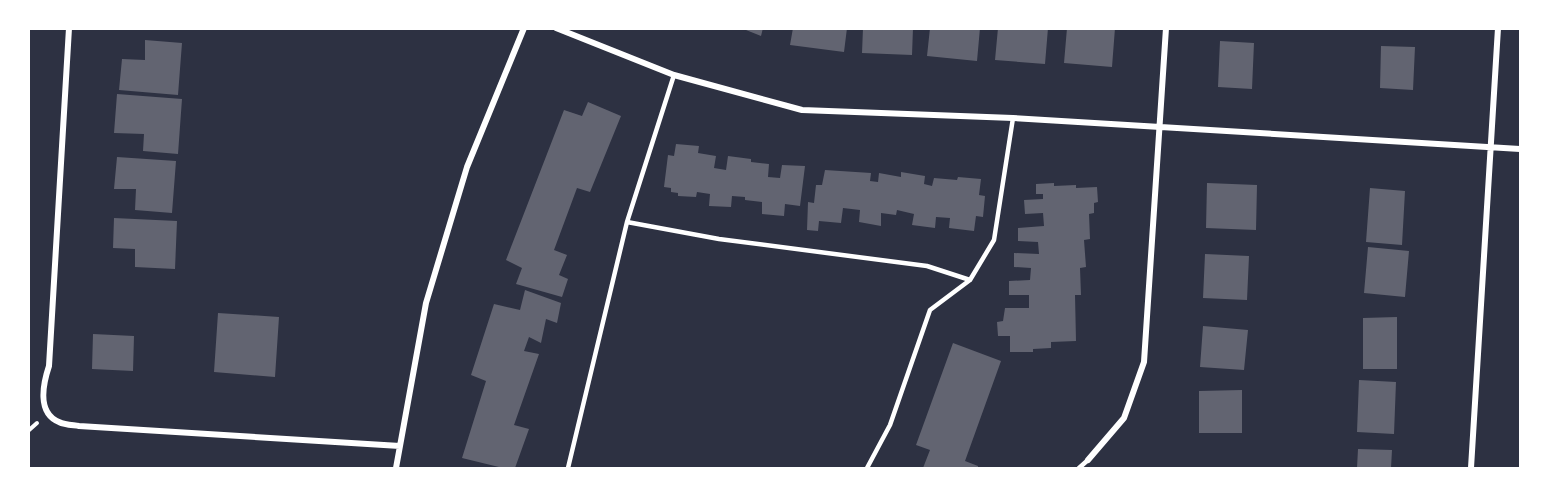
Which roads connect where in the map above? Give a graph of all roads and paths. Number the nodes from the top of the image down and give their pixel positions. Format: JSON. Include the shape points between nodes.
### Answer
{"nodes":[{"id":1,"x":69,"y":28,"type":"edge"},
{"id":2,"x":524,"y":28,"type":"edge"},
{"id":3,"x":556,"y":28,"type":"edge"},
{"id":4,"x":1166,"y":28,"type":"edge"},
{"id":5,"x":1498,"y":28,"type":"edge"},
{"id":6,"x":674,"y":75,"type":"junction"},
{"id":7,"x":1014,"y":118,"type":"junction"},
{"id":8,"x":1160,"y":127,"type":"junction"},
{"id":9,"x":1492,"y":147,"type":"junction"},
{"id":10,"x":1521,"y":149,"type":"edge"},
{"id":11,"x":627,"y":222,"type":"junction"},
{"id":12,"x":970,"y":280,"type":"junction"},
{"id":13,"x":400,"y":446,"type":"junction"},
{"id":14,"x":1088,"y":459,"type":"joint"},
{"id":15,"x":396,"y":468,"type":"edge"},
{"id":16,"x":568,"y":468,"type":"edge"},
{"id":17,"x":867,"y":468,"type":"edge"},
{"id":18,"x":1079,"y":468,"type":"edge"},
{"id":19,"x":1470,"y":468,"type":"edge"}],
"edges":[{"from":1,"to":13,"type":"street","via":[[49,366],[44,383],[49,413],[58,422],[78,426]]},
{"from":2,"to":13,"type":"street","via":[[467,167],[426,303]]},
{"from":3,"to":6,"type":"street"},
{"from":4,"to":8,"type":"street"},
{"from":5,"to":9,"type":"street"},
{"from":6,"to":7,"type":"street","via":[[802,110]]},
{"from":6,"to":11,"type":"lane"},
{"from":7,"to":8,"type":"street"},
{"from":7,"to":12,"type":"lane","via":[[994,240]]},
{"from":8,"to":9,"type":"street"},
{"from":8,"to":14,"type":"street","via":[[1144,362],[1124,418]]},
{"from":9,"to":10,"type":"street"},
{"from":9,"to":19,"type":"street"},
{"from":11,"to":12,"type":"lane","via":[[719,239],[927,266]]},
{"from":11,"to":16,"type":"lane"},
{"from":12,"to":17,"type":"lane","via":[[930,310],[890,425]]},
{"from":13,"to":15,"type":"street"},
{"from":14,"to":18,"type":"lane"}]}
